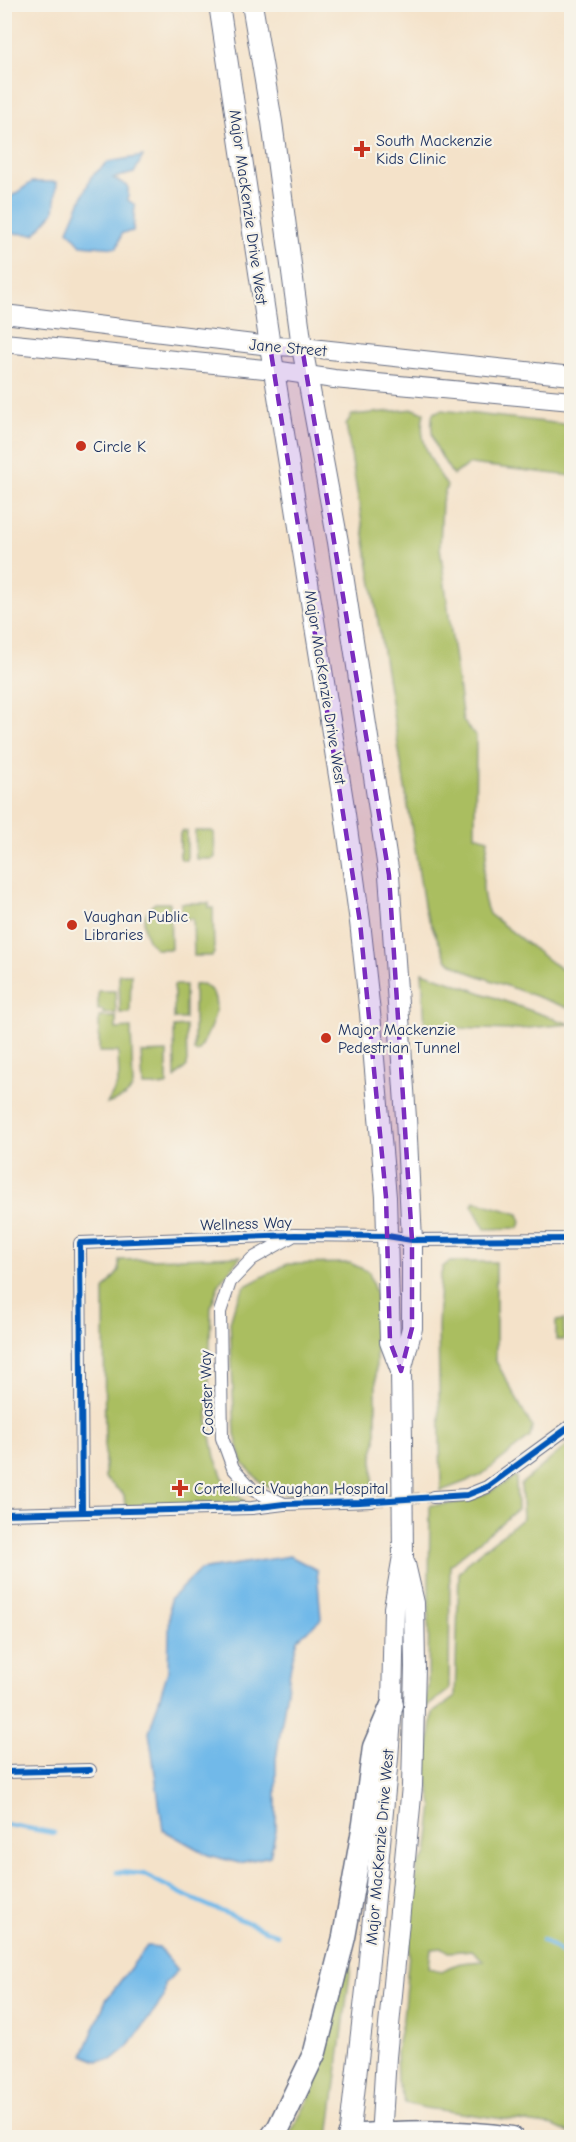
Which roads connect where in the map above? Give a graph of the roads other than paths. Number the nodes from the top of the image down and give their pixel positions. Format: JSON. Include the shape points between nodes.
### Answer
{"nodes":[{"id":1,"x":219,"y":4,"type":"edge"},
{"id":2,"x":252,"y":4,"type":"edge"},
{"id":3,"x":4,"y":314,"type":"edge"},
{"id":4,"x":4,"y":343,"type":"edge"},
{"id":5,"x":270,"y":346,"type":"junction"},
{"id":6,"x":302,"y":347,"type":"junction"},
{"id":7,"x":274,"y":370,"type":"junction"},
{"id":8,"x":308,"y":375,"type":"junction"},
{"id":9,"x":572,"y":376,"type":"edge"},
{"id":10,"x":572,"y":401,"type":"edge"},
{"id":11,"x":295,"y":1235,"type":"junction"},
{"id":12,"x":387,"y":1236,"type":"junction"},
{"id":13,"x":572,"y":1239,"type":"edge"},
{"id":14,"x":412,"y":1240,"type":"junction"},
{"id":15,"x":402,"y":1371,"type":"junction"},
{"id":16,"x":572,"y":1425,"type":"edge"},
{"id":17,"x":433,"y":1497,"type":"tunnel mouth"},
{"id":18,"x":372,"y":1501,"type":"tunnel mouth"},
{"id":19,"x":284,"y":1504,"type":"junction"},
{"id":20,"x":82,"y":1512,"type":"junction"},
{"id":21,"x":4,"y":1514,"type":"edge"},
{"id":22,"x":404,"y":1556,"type":"junction"},
{"id":23,"x":392,"y":1705,"type":"junction"},
{"id":24,"x":90,"y":1770,"type":"dead end"},
{"id":25,"x":4,"y":1772,"type":"edge"},
{"id":26,"x":381,"y":2135,"type":"edge"},
{"id":27,"x":349,"y":2137,"type":"edge"},
{"id":28,"x":272,"y":2138,"type":"edge"},
{"id":29,"x":512,"y":2138,"type":"edge"}],
"edges":[{"from":1,"to":5,"type":"main road","name":"Major MacKenzie Drive West"},
{"from":2,"to":6,"type":"main road","name":"Major MacKenzie Drive West"},
{"from":3,"to":5,"type":"main road","name":"Jane Street"},
{"from":4,"to":7,"type":"main road","name":"Jane Street"},
{"from":5,"to":6,"type":"main road","name":"Jane Street"},
{"from":5,"to":7,"type":"main road","name":"Major MacKenzie Drive West"},
{"from":6,"to":8,"type":"main road","name":"Major MacKenzie Drive West"},
{"from":6,"to":9,"type":"main road","name":"Jane Street"},
{"from":7,"to":8,"type":"main road","name":"Jane Street"},
{"from":7,"to":12,"type":"main road","name":"Major MacKenzie Drive West","via":[[345,807],[377,1094]]},
{"from":8,"to":10,"type":"main road","name":"Jane Street"},
{"from":8,"to":14,"type":"main road","name":"Major MacKenzie Drive West","via":[[389,875]]},
{"from":11,"to":12,"type":"street","name":"Wellness Way"},
{"from":11,"to":19,"type":"street","name":"Coaster Way","via":[[252,1259],[230,1282],[220,1312],[222,1438],[233,1467],[253,1490]]},
{"from":11,"to":20,"type":"street","name":"Wellness Way","via":[[80,1243]]},
{"from":12,"to":14,"type":"street","name":"Wellness Way"},
{"from":12,"to":15,"type":"main road","name":"Major MacKenzie Drive West","via":[[390,1342]]},
{"from":13,"to":14,"type":"street","name":"Wellness Way"},
{"from":14,"to":15,"type":"main road","name":"Major MacKenzie Drive West","via":[[412,1328]]},
{"from":15,"to":22,"type":"main road","name":"Major MacKenzie Drive West","bridge":true},
{"from":16,"to":17,"type":"street","via":[[487,1487],[467,1495]]},
{"from":18,"to":19,"type":"street","name":"Coaster Way"},
{"from":19,"to":20,"type":"street"},
{"from":20,"to":21,"type":"street"},
{"from":22,"to":23,"type":"main road","name":"Major MacKenzie Drive West","via":[[394,1608]]},
{"from":22,"to":26,"type":"main road","name":"Major MacKenzie Drive West","via":[[414,1603],[412,1786]]},
{"from":23,"to":27,"type":"main road","name":"Major MacKenzie Drive West"},
{"from":23,"to":28,"type":"highway","via":[[374,1746],[344,1937],[315,2052]]},
{"from":24,"to":25,"type":"street"},
{"from":26,"to":27,"type":"highway"},
{"from":26,"to":29,"type":"highway","via":[[474,2132]]}]}
